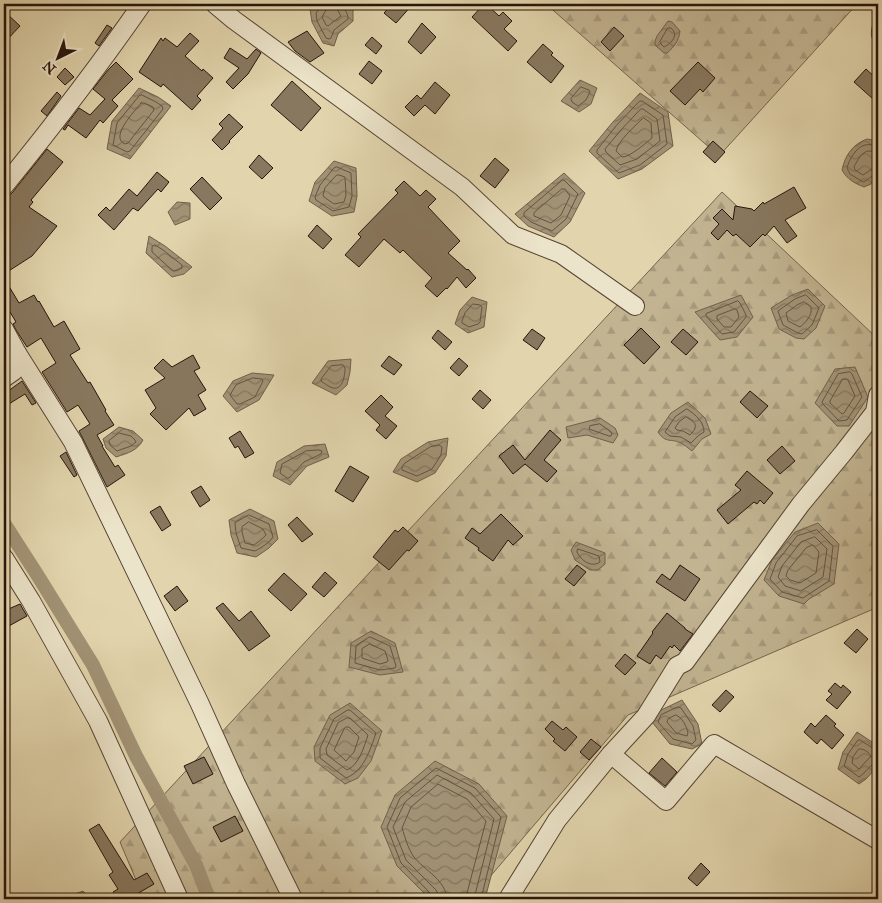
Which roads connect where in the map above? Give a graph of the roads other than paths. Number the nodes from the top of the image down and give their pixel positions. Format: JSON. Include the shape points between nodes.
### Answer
{"nodes":[{"id":1,"x":142,"y":4,"type":"edge"},
{"id":2,"x":215,"y":4,"type":"edge"},
{"id":3,"x":4,"y":186,"type":"edge"},
{"id":4,"x":635,"y":306,"type":"dead end"},
{"id":5,"x":4,"y":329,"type":"edge"},
{"id":6,"x":17,"y":353,"type":"junction"},
{"id":7,"x":4,"y":378,"type":"edge"},
{"id":8,"x":878,"y":395,"type":"edge"},
{"id":9,"x":4,"y":558,"type":"edge"},
{"id":10,"x":612,"y":754,"type":"junction"},
{"id":11,"x":878,"y":840,"type":"edge"},
{"id":12,"x":179,"y":899,"type":"edge"},
{"id":13,"x":293,"y":899,"type":"edge"},
{"id":14,"x":508,"y":899,"type":"edge"}],
"edges":[{"from":1,"to":3,"type":"street"},
{"from":2,"to":4,"type":"street","via":[[462,188],[513,235],[561,254]]},
{"from":5,"to":6,"type":"street"},
{"from":6,"to":7,"type":"street","via":[[14,371]]},
{"from":6,"to":13,"type":"street","via":[[74,442]]},
{"from":8,"to":10,"type":"street","via":[[875,412],[800,504],[685,662],[677,666],[646,716]]},
{"from":9,"to":12,"type":"street","via":[[98,721]]},
{"from":10,"to":11,"type":"street","via":[[666,801],[714,744]]},
{"from":10,"to":14,"type":"street","via":[[557,820]]}]}
